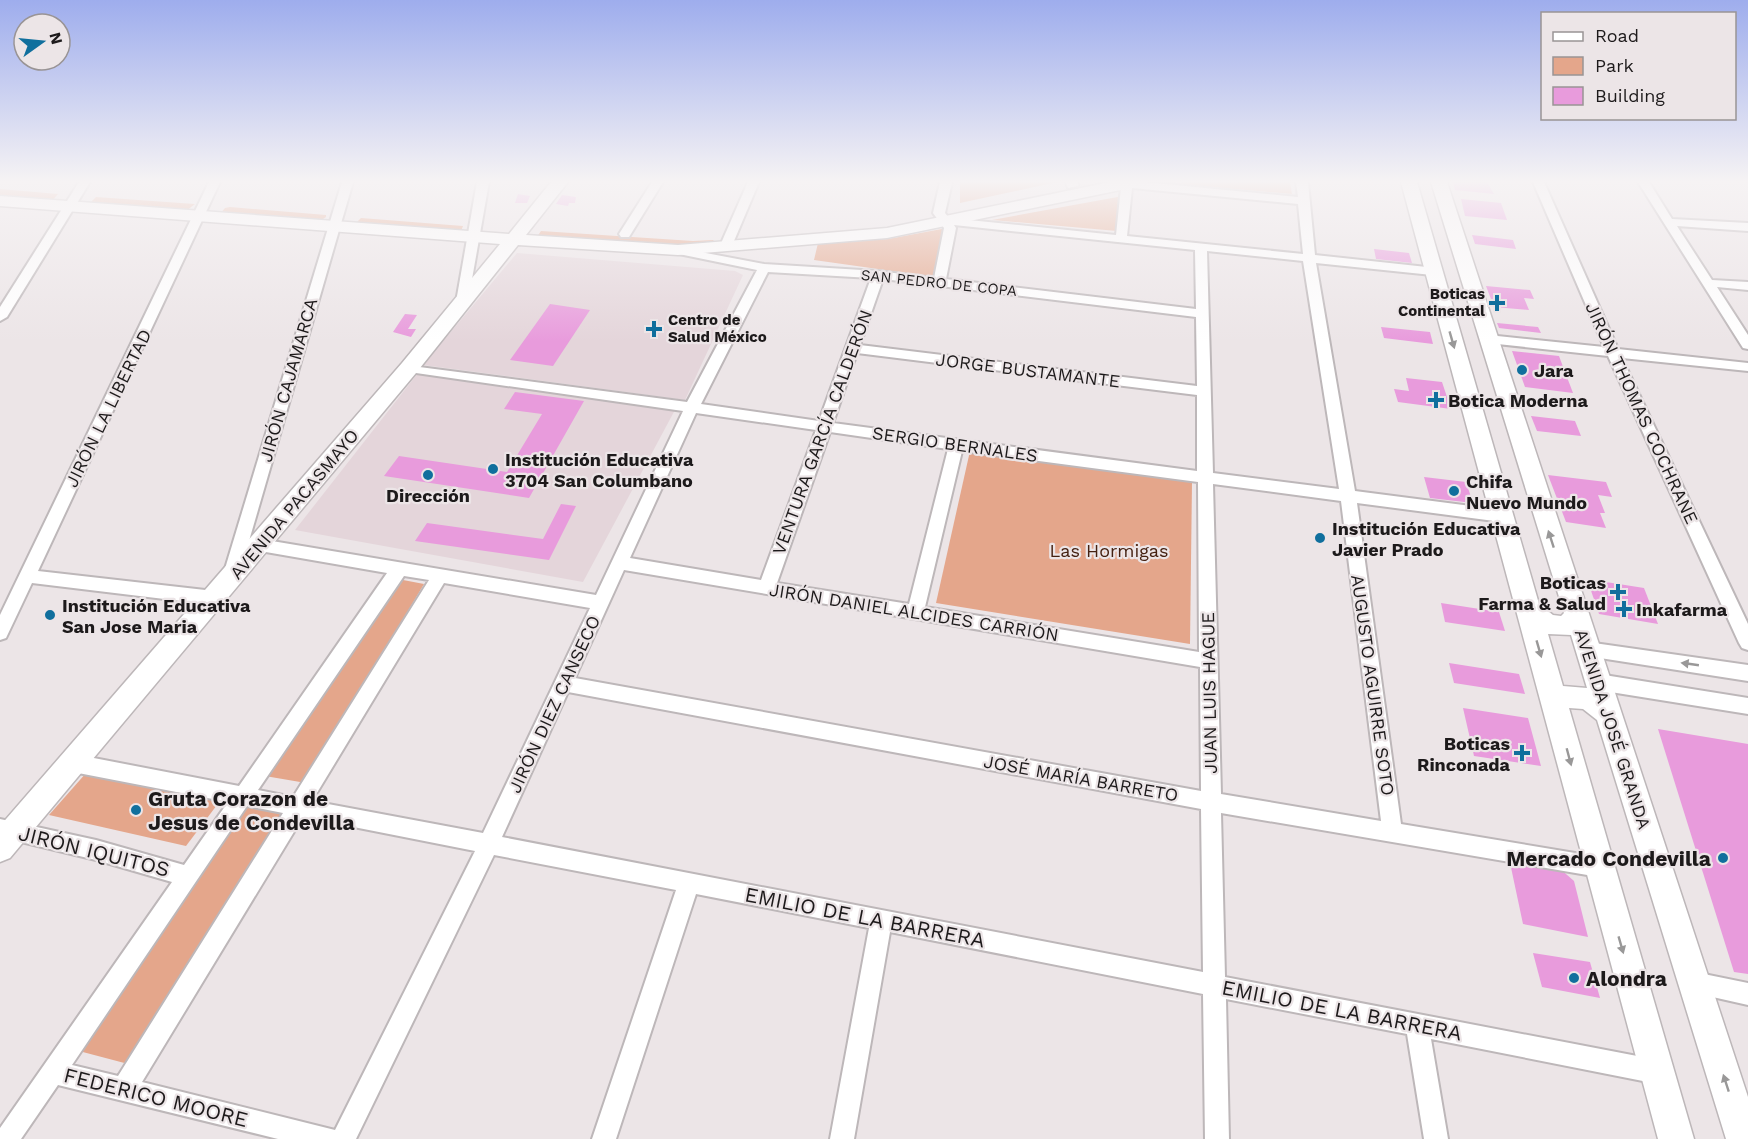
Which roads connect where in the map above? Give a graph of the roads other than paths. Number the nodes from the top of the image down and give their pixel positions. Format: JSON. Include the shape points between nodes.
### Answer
{"nodes":[{"id":1,"x":52,"y":235,"type":"edge"},
{"id":2,"x":190,"y":235,"type":"edge"},
{"id":3,"x":332,"y":235,"type":"edge"},
{"id":4,"x":474,"y":235,"type":"edge"},
{"id":5,"x":515,"y":235,"type":"edge"},
{"id":6,"x":537,"y":235,"type":"edge"},
{"id":7,"x":643,"y":235,"type":"edge"},
{"id":8,"x":730,"y":235,"type":"edge"},
{"id":9,"x":849,"y":235,"type":"edge"},
{"id":10,"x":949,"y":235,"type":"edge"},
{"id":11,"x":1088,"y":235,"type":"edge"},
{"id":12,"x":1120,"y":235,"type":"edge"},
{"id":13,"x":1307,"y":235,"type":"edge"},
{"id":14,"x":1423,"y":235,"type":"edge"},
{"id":15,"x":1456,"y":235,"type":"edge"},
{"id":16,"x":1561,"y":235,"type":"edge"},
{"id":17,"x":1677,"y":235,"type":"edge"},
{"id":18,"x":1120,"y":239,"type":"junction"},
{"id":19,"x":727,"y":242,"type":"junction"},
{"id":20,"x":1201,"y":247,"type":"junction"},
{"id":21,"x":678,"y":250,"type":"junction"},
{"id":22,"x":1309,"y":258,"type":"junction"},
{"id":23,"x":764,"y":268,"type":"junction"},
{"id":24,"x":1432,"y":271,"type":"junction"},
{"id":25,"x":878,"y":275,"type":"junction"},
{"id":26,"x":939,"y":282,"type":"junction"},
{"id":27,"x":1708,"y":283,"type":"junction"},
{"id":28,"x":1748,"y":286,"type":"edge"},
{"id":29,"x":462,"y":302,"type":"junction"},
{"id":30,"x":1202,"y":314,"type":"junction"},
{"id":31,"x":0,"y":317,"type":"edge"},
{"id":32,"x":1488,"y":339,"type":"junction"},
{"id":33,"x":1748,"y":345,"type":"edge"},
{"id":34,"x":852,"y":348,"type":"junction"},
{"id":35,"x":1613,"y":352,"type":"junction"},
{"id":36,"x":1748,"y":367,"type":"edge"},
{"id":37,"x":409,"y":368,"type":"junction"},
{"id":38,"x":1203,"y":391,"type":"junction"},
{"id":39,"x":692,"y":407,"type":"junction"},
{"id":40,"x":823,"y":426,"type":"junction"},
{"id":41,"x":956,"y":445,"type":"junction"},
{"id":42,"x":1205,"y":476,"type":"junction"},
{"id":43,"x":1348,"y":496,"type":"junction"},
{"id":44,"x":1502,"y":516,"type":"junction"},
{"id":45,"x":260,"y":544,"type":"junction"},
{"id":46,"x":619,"y":563,"type":"junction"},
{"id":47,"x":400,"y":568,"type":"junction"},
{"id":48,"x":27,"y":576,"type":"junction"},
{"id":49,"x":440,"y":576,"type":"junction"},
{"id":50,"x":230,"y":579,"type":"junction"},
{"id":51,"x":767,"y":588,"type":"junction"},
{"id":52,"x":214,"y":598,"type":"junction"},
{"id":53,"x":601,"y":603,"type":"junction"},
{"id":54,"x":1527,"y":607,"type":"junction"},
{"id":55,"x":915,"y":613,"type":"junction"},
{"id":56,"x":1576,"y":616,"type":"junction"},
{"id":57,"x":0,"y":633,"type":"edge"},
{"id":58,"x":1748,"y":643,"type":"edge"},
{"id":59,"x":1587,"y":649,"type":"junction"},
{"id":60,"x":1209,"y":662,"type":"junction"},
{"id":61,"x":1748,"y":673,"type":"edge"},
{"id":62,"x":1598,"y":682,"type":"junction"},
{"id":63,"x":564,"y":684,"type":"junction"},
{"id":64,"x":1554,"y":700,"type":"junction"},
{"id":65,"x":1748,"y":706,"type":"edge"},
{"id":66,"x":1609,"y":714,"type":"junction"},
{"id":67,"x":73,"y":763,"type":"junction"},
{"id":68,"x":242,"y":797,"type":"junction"},
{"id":69,"x":1211,"y":802,"type":"junction"},
{"id":70,"x":297,"y":808,"type":"junction"},
{"id":71,"x":8,"y":829,"type":"edge"},
{"id":72,"x":1392,"y":832,"type":"junction"},
{"id":73,"x":489,"y":843,"type":"junction"},
{"id":74,"x":0,"y":848,"type":"edge"},
{"id":75,"x":1599,"y":867,"type":"junction"},
{"id":76,"x":188,"y":876,"type":"junction"},
{"id":77,"x":689,"y":883,"type":"junction"},
{"id":78,"x":881,"y":920,"type":"junction"},
{"id":79,"x":1694,"y":983,"type":"junction"},
{"id":80,"x":1214,"y":985,"type":"junction"},
{"id":81,"x":1748,"y":994,"type":"edge"},
{"id":82,"x":1418,"y":1025,"type":"junction"},
{"id":83,"x":53,"y":1072,"type":"junction"},
{"id":84,"x":1658,"y":1072,"type":"junction"},
{"id":85,"x":124,"y":1089,"type":"junction"},
{"id":86,"x":7,"y":1139,"type":"edge"},
{"id":87,"x":328,"y":1139,"type":"edge"},
{"id":88,"x":343,"y":1139,"type":"edge"},
{"id":89,"x":604,"y":1139,"type":"edge"},
{"id":90,"x":842,"y":1139,"type":"edge"},
{"id":91,"x":1217,"y":1139,"type":"edge"},
{"id":92,"x":1436,"y":1139,"type":"edge"},
{"id":93,"x":1676,"y":1139,"type":"edge"},
{"id":94,"x":1744,"y":1139,"type":"edge"}],
"edges":[{"from":1,"to":31,"type":"street"},
{"from":2,"to":48,"type":"street","name":"JIRÓN LA LIBERTAD"},
{"from":3,"to":50,"type":"street","name":"JIRÓN CAJAMARCA"},
{"from":4,"to":29,"type":"street"},
{"from":5,"to":29,"type":"main road","name":"AVENIDA PACASMAYO"},
{"from":6,"to":21,"type":"main road"},
{"from":7,"to":19,"type":"main road"},
{"from":8,"to":19,"type":"street"},
{"from":9,"to":19,"type":"main road"},
{"from":10,"to":26,"type":"street"},
{"from":11,"to":18,"type":"street"},
{"from":12,"to":18,"type":"street"},
{"from":13,"to":22,"type":"street","name":"AUGUSTO AGUIRRE SOTO"},
{"from":14,"to":24,"type":"main road"},
{"from":15,"to":32,"type":"main road","name":"AVENIDA JOSÉ GRANDA"},
{"from":16,"to":35,"type":"street","name":"JIRÓN THOMAS COCHRANE"},
{"from":17,"to":27,"type":"street"},
{"from":18,"to":20,"type":"street"},
{"from":19,"to":21,"type":"main road"},
{"from":20,"to":22,"type":"street"},
{"from":20,"to":30,"type":"street","name":"JUAN LUIS HAGUE"},
{"from":21,"to":23,"type":"street","name":"SAN PEDRO DE COPA"},
{"from":22,"to":24,"type":"street"},
{"from":22,"to":43,"type":"street","name":"AUGUSTO AGUIRRE SOTO"},
{"from":23,"to":25,"type":"street","name":"SAN PEDRO DE COPA"},
{"from":23,"to":39,"type":"street","name":"JIRÓN DIEZ CANSECO"},
{"from":24,"to":44,"type":"main road","one_way":true},
{"from":25,"to":26,"type":"street","name":"SAN PEDRO DE COPA"},
{"from":25,"to":34,"type":"street","name":"VENTURA GARCÍA CALDERÓN"},
{"from":26,"to":30,"type":"street","name":"SAN PEDRO DE COPA"},
{"from":27,"to":28,"type":"street"},
{"from":27,"to":33,"type":"street"},
{"from":29,"to":37,"type":"main road","name":"AVENIDA PACASMAYO"},
{"from":30,"to":38,"type":"street","name":"JUAN LUIS HAGUE"},
{"from":32,"to":35,"type":"street"},
{"from":56,"to":32,"type":"main road","name":"AVENIDA JOSÉ GRANDA","one_way":true},
{"from":34,"to":38,"type":"street","name":"JORGE BUSTAMANTE"},
{"from":34,"to":40,"type":"street","name":"VENTURA GARCÍA CALDERÓN"},
{"from":35,"to":36,"type":"street"},
{"from":35,"to":58,"type":"street","name":"JIRÓN THOMAS COCHRANE"},
{"from":37,"to":39,"type":"street","name":"SERGIO BERNALES"},
{"from":37,"to":45,"type":"main road","name":"AVENIDA PACASMAYO"},
{"from":38,"to":42,"type":"street","name":"JUAN LUIS HAGUE"},
{"from":39,"to":40,"type":"street","name":"SERGIO BERNALES"},
{"from":39,"to":46,"type":"street","name":"JIRÓN DIEZ CANSECO"},
{"from":40,"to":41,"type":"street","name":"SERGIO BERNALES"},
{"from":40,"to":51,"type":"street","name":"VENTURA GARCÍA CALDERÓN"},
{"from":41,"to":42,"type":"street","name":"SERGIO BERNALES"},
{"from":41,"to":55,"type":"street"},
{"from":42,"to":43,"type":"street","name":"SERGIO BERNALES"},
{"from":42,"to":60,"type":"street","name":"JUAN LUIS HAGUE"},
{"from":43,"to":44,"type":"street","name":"SERGIO BERNALES"},
{"from":43,"to":72,"type":"street","name":"AUGUSTO AGUIRRE SOTO"},
{"from":44,"to":54,"type":"main road"},
{"from":45,"to":47,"type":"street"},
{"from":45,"to":50,"type":"main road","name":"AVENIDA PACASMAYO"},
{"from":46,"to":51,"type":"street","name":"JIRÓN DANIEL ALCIDES CARRIÓN"},
{"from":46,"to":53,"type":"street","name":"JIRÓN DIEZ CANSECO"},
{"from":47,"to":49,"type":"street"},
{"from":47,"to":68,"type":"street"},
{"from":48,"to":52,"type":"street"},
{"from":48,"to":57,"type":"street","name":"JIRÓN LA LIBERTAD"},
{"from":49,"to":53,"type":"street"},
{"from":49,"to":70,"type":"street"},
{"from":50,"to":52,"type":"main road","name":"AVENIDA PACASMAYO"},
{"from":51,"to":55,"type":"street","name":"JIRÓN DANIEL ALCIDES CARRIÓN"},
{"from":52,"to":67,"type":"main road","name":"AVENIDA PACASMAYO"},
{"from":53,"to":63,"type":"street","name":"JIRÓN DIEZ CANSECO"},
{"from":54,"to":56,"type":"main road","via":[[1550,626],[1567,626]]},
{"from":54,"to":64,"type":"main road","one_way":true},
{"from":55,"to":60,"type":"street","name":"JIRÓN DANIEL ALCIDES CARRIÓN"},
{"from":56,"to":59,"type":"main road","name":"AVENIDA JOSÉ GRANDA"},
{"from":61,"to":59,"type":"street","one_way":true},
{"from":59,"to":62,"type":"main road","name":"AVENIDA JOSÉ GRANDA"},
{"from":60,"to":69,"type":"street","name":"JUAN LUIS HAGUE"},
{"from":62,"to":65,"type":"street"},
{"from":62,"to":66,"type":"main road","name":"AVENIDA JOSÉ GRANDA"},
{"from":63,"to":69,"type":"street","name":"JOSÉ MARÍA BARRETO"},
{"from":63,"to":73,"type":"street","name":"JIRÓN DIEZ CANSECO"},
{"from":64,"to":66,"type":"main road","via":[[1577,696]]},
{"from":64,"to":75,"type":"main road","one_way":true},
{"from":66,"to":79,"type":"main road","name":"AVENIDA JOSÉ GRANDA"},
{"from":67,"to":68,"type":"street","name":"EMILIO DE LA BARRERA"},
{"from":67,"to":71,"type":"main road","name":"AVENIDA PACASMAYO"},
{"from":68,"to":70,"type":"street","name":"EMILIO DE LA BARRERA"},
{"from":68,"to":76,"type":"street"},
{"from":69,"to":72,"type":"street","name":"JOSÉ MARÍA BARRETO"},
{"from":69,"to":80,"type":"street","name":"JUAN LUIS HAGUE"},
{"from":70,"to":73,"type":"street","name":"EMILIO DE LA BARRERA"},
{"from":70,"to":85,"type":"street"},
{"from":71,"to":74,"type":"main road","name":"AVENIDA PACASMAYO"},
{"from":71,"to":76,"type":"street","name":"JIRÓN IQUITOS"},
{"from":72,"to":75,"type":"street","name":"JOSÉ MARÍA BARRETO"},
{"from":73,"to":77,"type":"street","name":"EMILIO DE LA BARRERA"},
{"from":73,"to":88,"type":"street","name":"JIRÓN DIEZ CANSECO"},
{"from":75,"to":84,"type":"main road","one_way":true},
{"from":76,"to":83,"type":"street"},
{"from":77,"to":78,"type":"street","name":"EMILIO DE LA BARRERA"},
{"from":77,"to":89,"type":"street"},
{"from":78,"to":80,"type":"street","name":"EMILIO DE LA BARRERA"},
{"from":78,"to":90,"type":"street"},
{"from":79,"to":81,"type":"street"},
{"from":94,"to":79,"type":"main road","name":"AVENIDA JOSÉ GRANDA","one_way":true},
{"from":80,"to":82,"type":"street","name":"EMILIO DE LA BARRERA"},
{"from":80,"to":91,"type":"street","name":"JUAN LUIS HAGUE"},
{"from":82,"to":84,"type":"street","name":"EMILIO DE LA BARRERA"},
{"from":82,"to":92,"type":"street"},
{"from":83,"to":85,"type":"street","name":"FEDERICO MOORE"},
{"from":83,"to":86,"type":"street"},
{"from":84,"to":93,"type":"main road"},
{"from":85,"to":87,"type":"street","name":"FEDERICO MOORE"}]}
